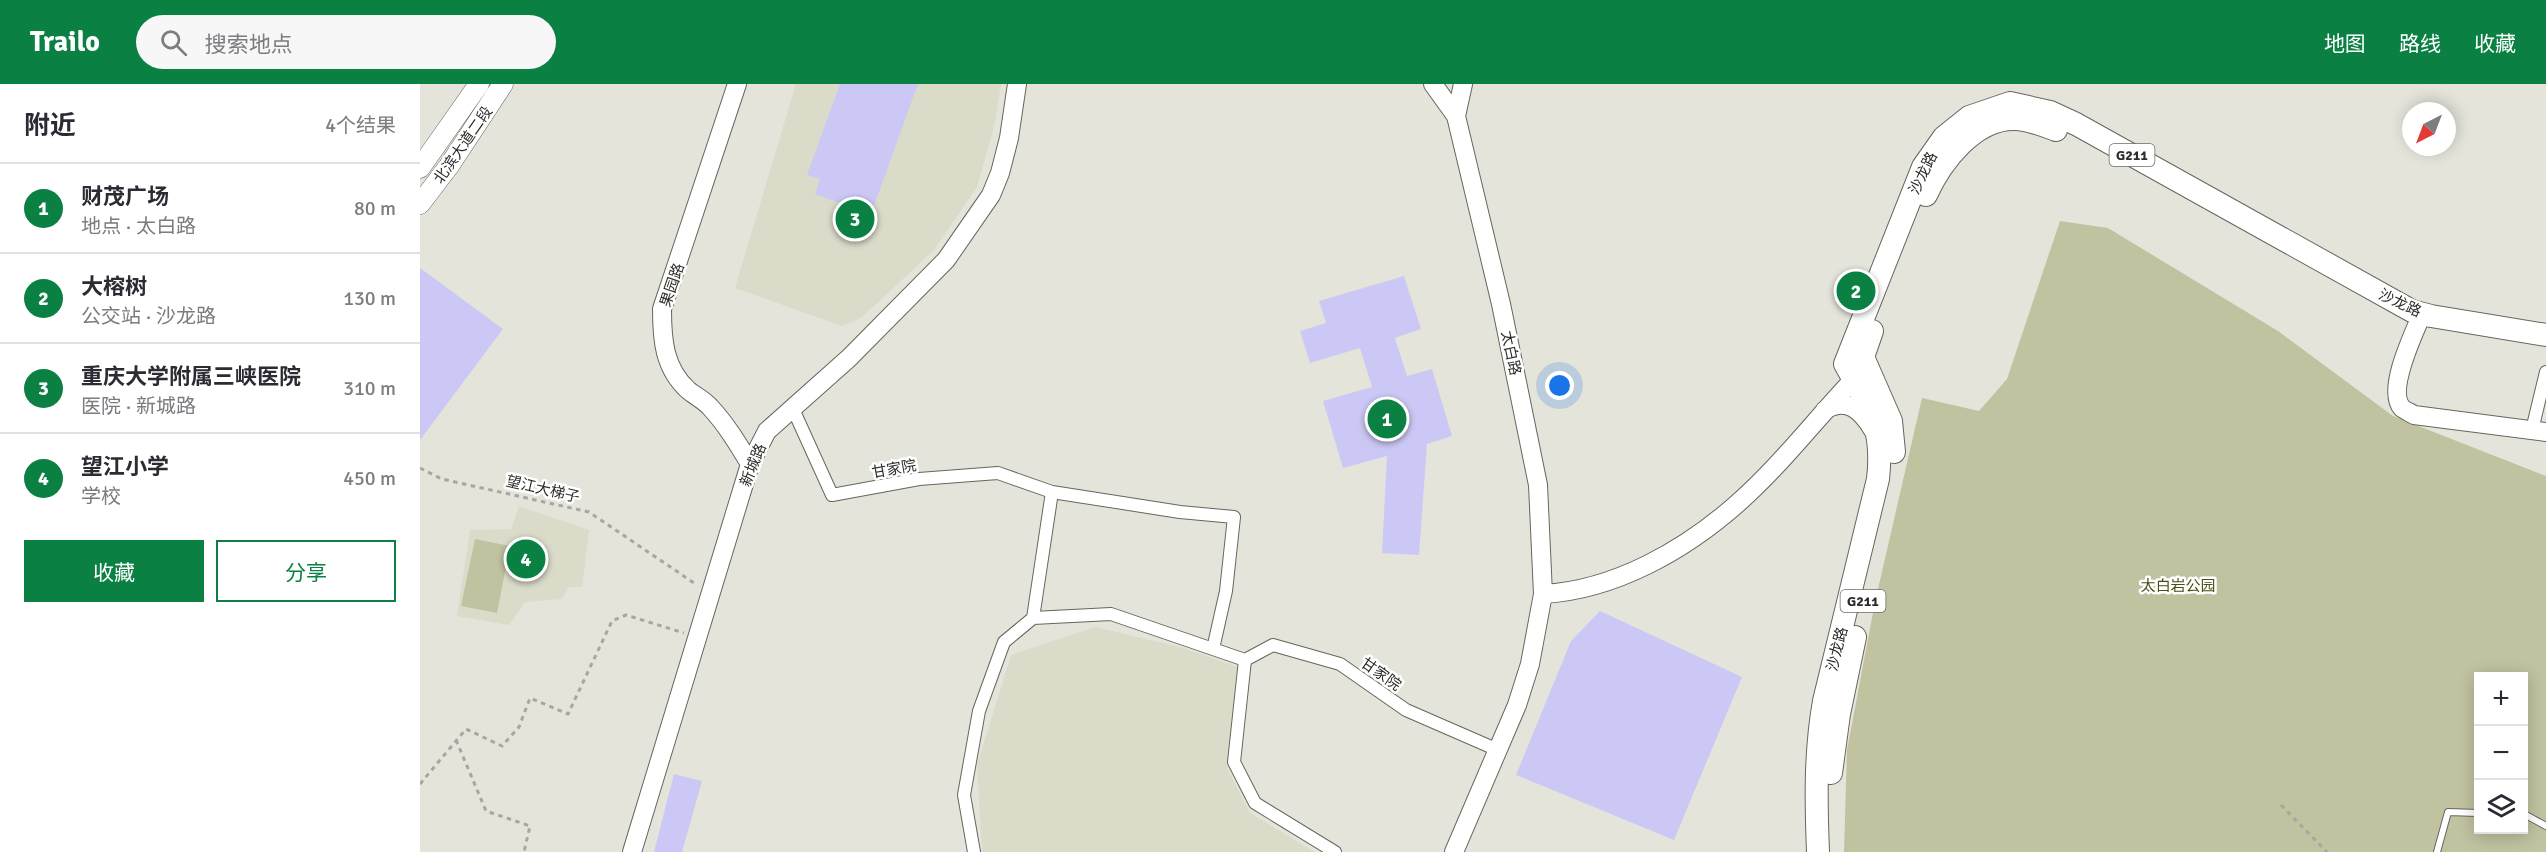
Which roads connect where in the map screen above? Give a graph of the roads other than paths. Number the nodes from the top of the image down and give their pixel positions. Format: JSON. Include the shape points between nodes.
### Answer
{"nodes":[{"id":1,"x":478,"y":84,"type":"edge"},
{"id":2,"x":503,"y":84,"type":"edge"},
{"id":3,"x":737,"y":84,"type":"edge"},
{"id":4,"x":1017,"y":84,"type":"edge"},
{"id":5,"x":1433,"y":84,"type":"edge"},
{"id":6,"x":1463,"y":84,"type":"edge"},
{"id":7,"x":1456,"y":116,"type":"junction"},
{"id":8,"x":420,"y":168,"type":"edge"},
{"id":9,"x":420,"y":204,"type":"edge"},
{"id":10,"x":2419,"y":320,"type":"junction"},
{"id":11,"x":2546,"y":335,"type":"edge"},
{"id":12,"x":2546,"y":346,"type":"edge"},
{"id":13,"x":1854,"y":366,"type":"junction"},
{"id":14,"x":2546,"y":372,"type":"edge"},
{"id":15,"x":792,"y":409,"type":"junction"},
{"id":16,"x":1825,"y":410,"type":"junction"},
{"id":17,"x":2539,"y":431,"type":"edge"},
{"id":18,"x":1880,"y":441,"type":"junction"},
{"id":19,"x":750,"y":464,"type":"junction"},
{"id":20,"x":1052,"y":492,"type":"junction"},
{"id":21,"x":1543,"y":594,"type":"junction"},
{"id":22,"x":1033,"y":618,"type":"junction"},
{"id":23,"x":1213,"y":649,"type":"junction"},
{"id":24,"x":1245,"y":660,"type":"junction"},
{"id":25,"x":1498,"y":750,"type":"junction"},
{"id":26,"x":2474,"y":813,"type":"edge"},
{"id":27,"x":2528,"y":817,"type":"edge"},
{"id":28,"x":2546,"y":826,"type":"edge"},
{"id":29,"x":632,"y":852,"type":"edge"},
{"id":30,"x":974,"y":852,"type":"edge"},
{"id":31,"x":1335,"y":852,"type":"edge"},
{"id":32,"x":1454,"y":852,"type":"edge"},
{"id":33,"x":1818,"y":852,"type":"edge"},
{"id":34,"x":1833,"y":852,"type":"edge"},
{"id":35,"x":2437,"y":852,"type":"edge"}],
"edges":[{"from":1,"to":8,"type":"main road","name":"北滨大道二段"},
{"from":2,"to":9,"type":"main road","name":"北滨大道二段"},
{"from":3,"to":19,"type":"main road","name":"果园路","via":[[662,309],[662,338],[671,371],[709,405]]},
{"from":4,"to":15,"type":"main road","name":"新城路","via":[[1009,138],[991,195],[946,260]]},
{"from":5,"to":7,"type":"main road","name":"太白路"},
{"from":6,"to":7,"type":"main road","name":"太白路"},
{"from":7,"to":21,"type":"main road","name":"太白路","via":[[1501,304],[1538,485]]},
{"from":10,"to":11,"type":"highway","name":"沙龙路","number":"G211"},
{"from":10,"to":12,"type":"highway","name":"沙龙路","number":"G211"},
{"from":10,"to":13,"type":"highway","name":"沙龙路","number":"G211","via":[[2327,280],[2083,142],[2041,124],[2014,119],[1977,132],[1960,145],[1934,178]]},
{"from":10,"to":17,"type":"main road","via":[[2397,381],[2402,407],[2414,415]]},
{"from":13,"to":16,"type":"main road"},
{"from":13,"to":18,"type":"highway","name":"沙龙路","number":"G211"},
{"from":13,"to":34,"type":"highway","name":"沙龙路","number":"G211","via":[[1892,421],[1894,459],[1833,744]]},
{"from":14,"to":17,"type":"street"},
{"from":15,"to":19,"type":"main road","name":"新城路","via":[[767,431]]},
{"from":15,"to":20,"type":"street","name":"甘家院","via":[[832,495],[920,479],[998,473]]},
{"from":16,"to":18,"type":"main road","via":[[1836,404],[1852,407]]},
{"from":16,"to":21,"type":"main road","via":[[1739,502],[1702,531],[1658,558],[1605,583],[1585,590]]},
{"from":18,"to":33,"type":"highway","name":"沙龙路","number":"G211","via":[[1878,479],[1818,738]]},
{"from":19,"to":29,"type":"main road","name":"新城路"},
{"from":20,"to":22,"type":"street"},
{"from":20,"to":23,"type":"street","name":"甘家院","via":[[1234,517],[1226,591]]},
{"from":21,"to":25,"type":"main road","name":"太白路","via":[[1530,664]]},
{"from":22,"to":23,"type":"street","via":[[1111,614]]},
{"from":22,"to":30,"type":"street","via":[[1004,642],[979,711],[964,795]]},
{"from":23,"to":24,"type":"street"},
{"from":24,"to":25,"type":"street","name":"甘家院","via":[[1273,645],[1340,664],[1406,710]]},
{"from":24,"to":31,"type":"street","via":[[1234,762],[1255,803]]},
{"from":25,"to":32,"type":"main road","name":"太白路"},
{"from":26,"to":35,"type":"lane","via":[[2448,812]]},
{"from":27,"to":28,"type":"lane"}]}
